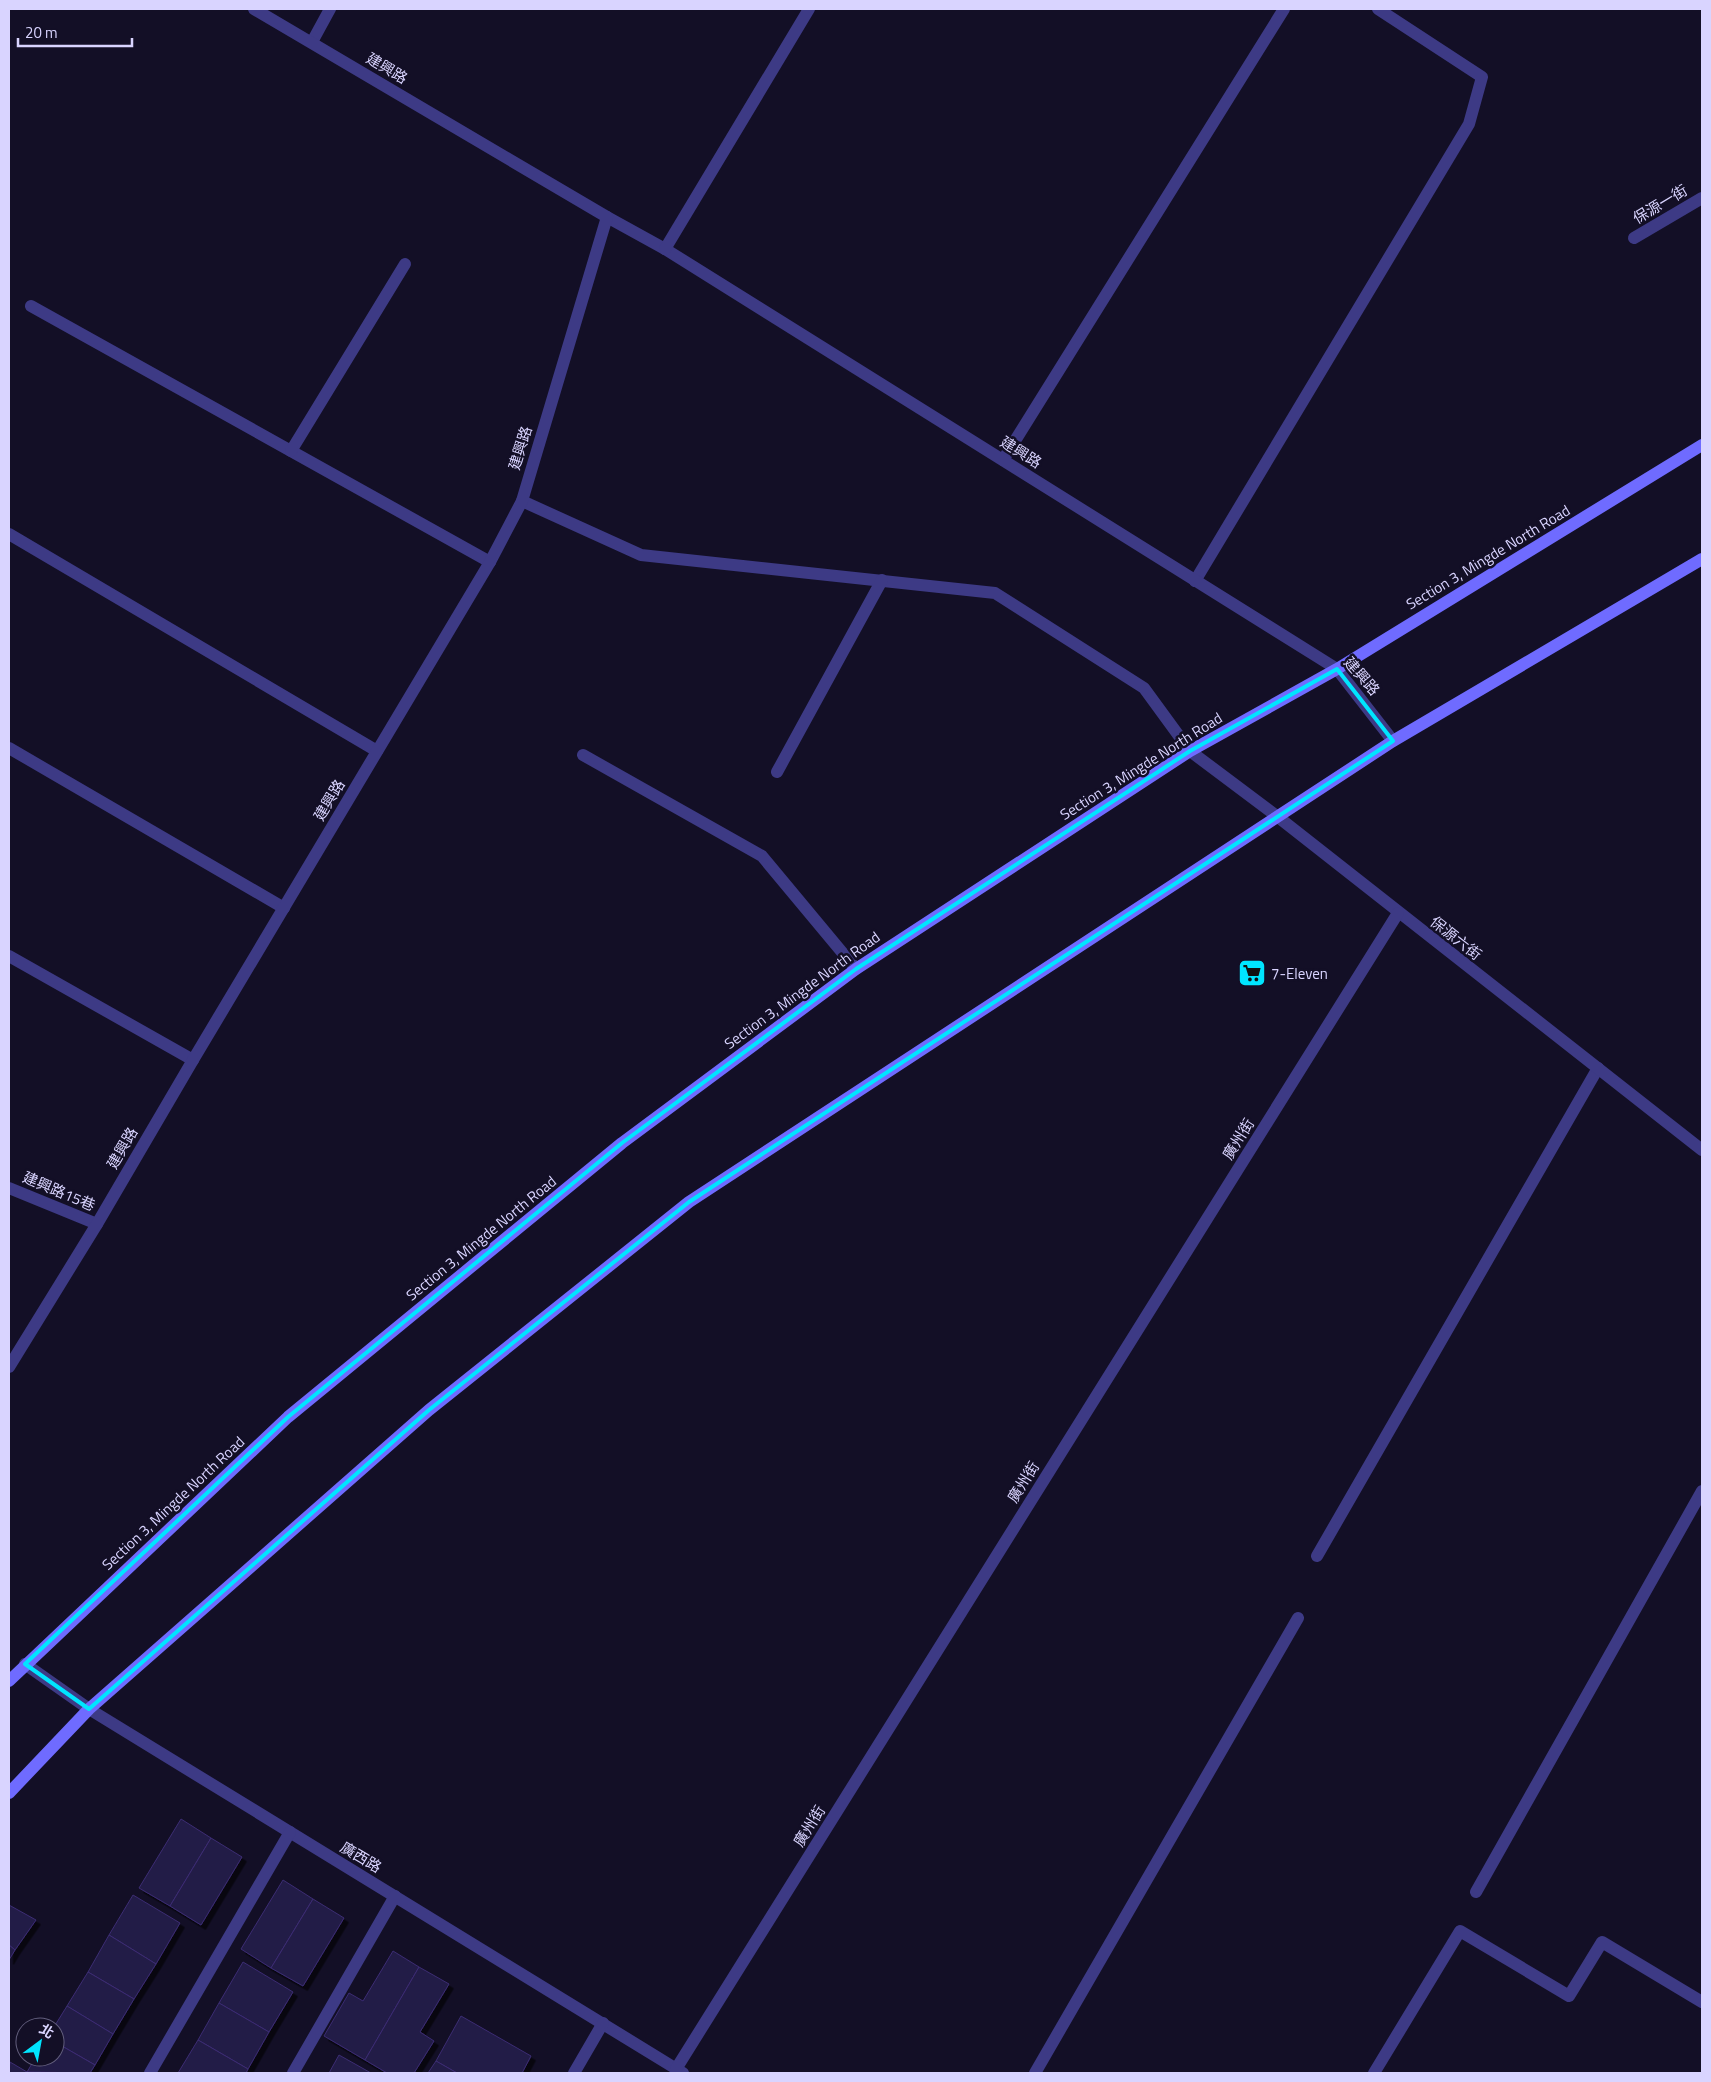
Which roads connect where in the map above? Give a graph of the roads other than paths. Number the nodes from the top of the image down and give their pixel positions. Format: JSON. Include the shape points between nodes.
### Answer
{"nodes":[{"id":1,"x":254,"y":9,"type":"edge"},
{"id":2,"x":330,"y":9,"type":"edge"},
{"id":3,"x":810,"y":9,"type":"edge"},
{"id":4,"x":1284,"y":9,"type":"edge"},
{"id":5,"x":1378,"y":9,"type":"edge"},
{"id":6,"x":312,"y":42,"type":"junction"},
{"id":7,"x":1702,"y":198,"type":"edge"},
{"id":8,"x":607,"y":217,"type":"junction"},
{"id":9,"x":1634,"y":238,"type":"dead end"},
{"id":10,"x":665,"y":249,"type":"junction"},
{"id":11,"x":405,"y":264,"type":"dead end"},
{"id":12,"x":31,"y":306,"type":"dead end"},
{"id":13,"x":1702,"y":445,"type":"edge"},
{"id":14,"x":291,"y":451,"type":"junction"},
{"id":15,"x":1002,"y":460,"type":"junction"},
{"id":16,"x":522,"y":501,"type":"junction"},
{"id":17,"x":9,"y":534,"type":"edge"},
{"id":18,"x":1702,"y":559,"type":"edge"},
{"id":19,"x":490,"y":562,"type":"junction"},
{"id":20,"x":882,"y":580,"type":"junction"},
{"id":21,"x":1195,"y":581,"type":"junction"},
{"id":22,"x":1337,"y":669,"type":"junction"},
{"id":23,"x":1394,"y":741,"type":"junction"},
{"id":24,"x":9,"y":748,"type":"edge"},
{"id":25,"x":377,"y":751,"type":"junction"},
{"id":26,"x":1190,"y":751,"type":"junction"},
{"id":27,"x":583,"y":755,"type":"dead end"},
{"id":28,"x":776,"y":772,"type":"dead end"},
{"id":29,"x":1278,"y":817,"type":"junction"},
{"id":30,"x":284,"y":908,"type":"junction"},
{"id":31,"x":1398,"y":913,"type":"junction"},
{"id":32,"x":9,"y":956,"type":"edge"},
{"id":33,"x":856,"y":969,"type":"junction"},
{"id":34,"x":193,"y":1060,"type":"junction"},
{"id":35,"x":1598,"y":1068,"type":"junction"},
{"id":36,"x":1702,"y":1150,"type":"edge"},
{"id":37,"x":9,"y":1188,"type":"edge"},
{"id":38,"x":97,"y":1224,"type":"junction"},
{"id":39,"x":9,"y":1367,"type":"edge"},
{"id":40,"x":1702,"y":1491,"type":"edge"},
{"id":41,"x":1317,"y":1556,"type":"dead end"},
{"id":42,"x":1298,"y":1618,"type":"dead end"},
{"id":43,"x":25,"y":1664,"type":"junction"},
{"id":44,"x":9,"y":1681,"type":"edge"},
{"id":45,"x":89,"y":1709,"type":"junction"},
{"id":46,"x":9,"y":1793,"type":"edge"},
{"id":47,"x":290,"y":1832,"type":"junction"},
{"id":48,"x":1476,"y":1892,"type":"dead end"},
{"id":49,"x":395,"y":1896,"type":"junction"},
{"id":50,"x":1702,"y":2002,"type":"edge"},
{"id":51,"x":603,"y":2023,"type":"junction"},
{"id":52,"x":680,"y":2071,"type":"edge"},
{"id":53,"x":150,"y":2073,"type":"edge"},
{"id":54,"x":293,"y":2073,"type":"edge"},
{"id":55,"x":574,"y":2073,"type":"edge"},
{"id":56,"x":1035,"y":2073,"type":"edge"},
{"id":57,"x":1374,"y":2073,"type":"edge"}],
"edges":[{"from":1,"to":6,"type":"street","name":"建興路"},
{"from":2,"to":6,"type":"street"},
{"from":3,"to":10,"type":"street"},
{"from":4,"to":15,"type":"street"},
{"from":5,"to":21,"type":"street","via":[[1482,77],[1469,124]]},
{"from":6,"to":8,"type":"street","name":"建興路"},
{"from":7,"to":9,"type":"street","name":"保源一街"},
{"from":8,"to":10,"type":"street","name":"建興路"},
{"from":8,"to":16,"type":"street","name":"建興路"},
{"from":10,"to":15,"type":"street","name":"建興路"},
{"from":11,"to":14,"type":"street"},
{"from":12,"to":14,"type":"street"},
{"from":13,"to":22,"type":"main road","name":"Section 3, Mingde North Road"},
{"from":14,"to":19,"type":"street"},
{"from":15,"to":21,"type":"street","name":"建興路"},
{"from":16,"to":19,"type":"street","name":"建興路"},
{"from":16,"to":20,"type":"street","name":"保源六街","via":[[641,555]]},
{"from":17,"to":25,"type":"street"},
{"from":18,"to":23,"type":"main road"},
{"from":19,"to":25,"type":"street","name":"建興路"},
{"from":20,"to":26,"type":"street","name":"保源六街","via":[[995,593],[1144,688]]},
{"from":20,"to":28,"type":"street"},
{"from":21,"to":22,"type":"street","name":"建興路"},
{"from":22,"to":23,"type":"street","name":"建興路"},
{"from":22,"to":26,"type":"main road","name":"Section 3, Mingde North Road"},
{"from":23,"to":29,"type":"main road"},
{"from":24,"to":30,"type":"street"},
{"from":25,"to":30,"type":"street","name":"建興路"},
{"from":26,"to":29,"type":"street","name":"保源六街"},
{"from":26,"to":33,"type":"main road","name":"Section 3, Mingde North Road"},
{"from":27,"to":33,"type":"street","via":[[762,856]]},
{"from":29,"to":31,"type":"street","name":"保源六街"},
{"from":29,"to":45,"type":"main road","via":[[689,1202],[429,1410]]},
{"from":30,"to":34,"type":"street","name":"建興路"},
{"from":31,"to":35,"type":"street","name":"保源六街"},
{"from":31,"to":52,"type":"street","name":"廣州街"},
{"from":32,"to":34,"type":"street"},
{"from":33,"to":43,"type":"main road","name":"Section 3, Mingde North Road","via":[[622,1143],[288,1417]]},
{"from":34,"to":38,"type":"street","name":"建興路"},
{"from":35,"to":36,"type":"street","name":"保源六街"},
{"from":35,"to":41,"type":"street"},
{"from":37,"to":38,"type":"street","name":"建興路15巷"},
{"from":38,"to":39,"type":"street","name":"建興路"},
{"from":40,"to":48,"type":"street"},
{"from":42,"to":56,"type":"street"},
{"from":43,"to":44,"type":"main road","name":"Section 3, Mingde North Road"},
{"from":43,"to":45,"type":"street","name":"廣西路"},
{"from":45,"to":46,"type":"main road"},
{"from":45,"to":47,"type":"street","name":"廣西路"},
{"from":47,"to":49,"type":"street","name":"廣西路"},
{"from":47,"to":53,"type":"street"},
{"from":49,"to":51,"type":"street","name":"廣西路"},
{"from":49,"to":54,"type":"street"},
{"from":50,"to":57,"type":"street","via":[[1602,1942],[1569,1996],[1460,1930]]},
{"from":51,"to":52,"type":"street","name":"廣西路"},
{"from":51,"to":55,"type":"street"}]}
